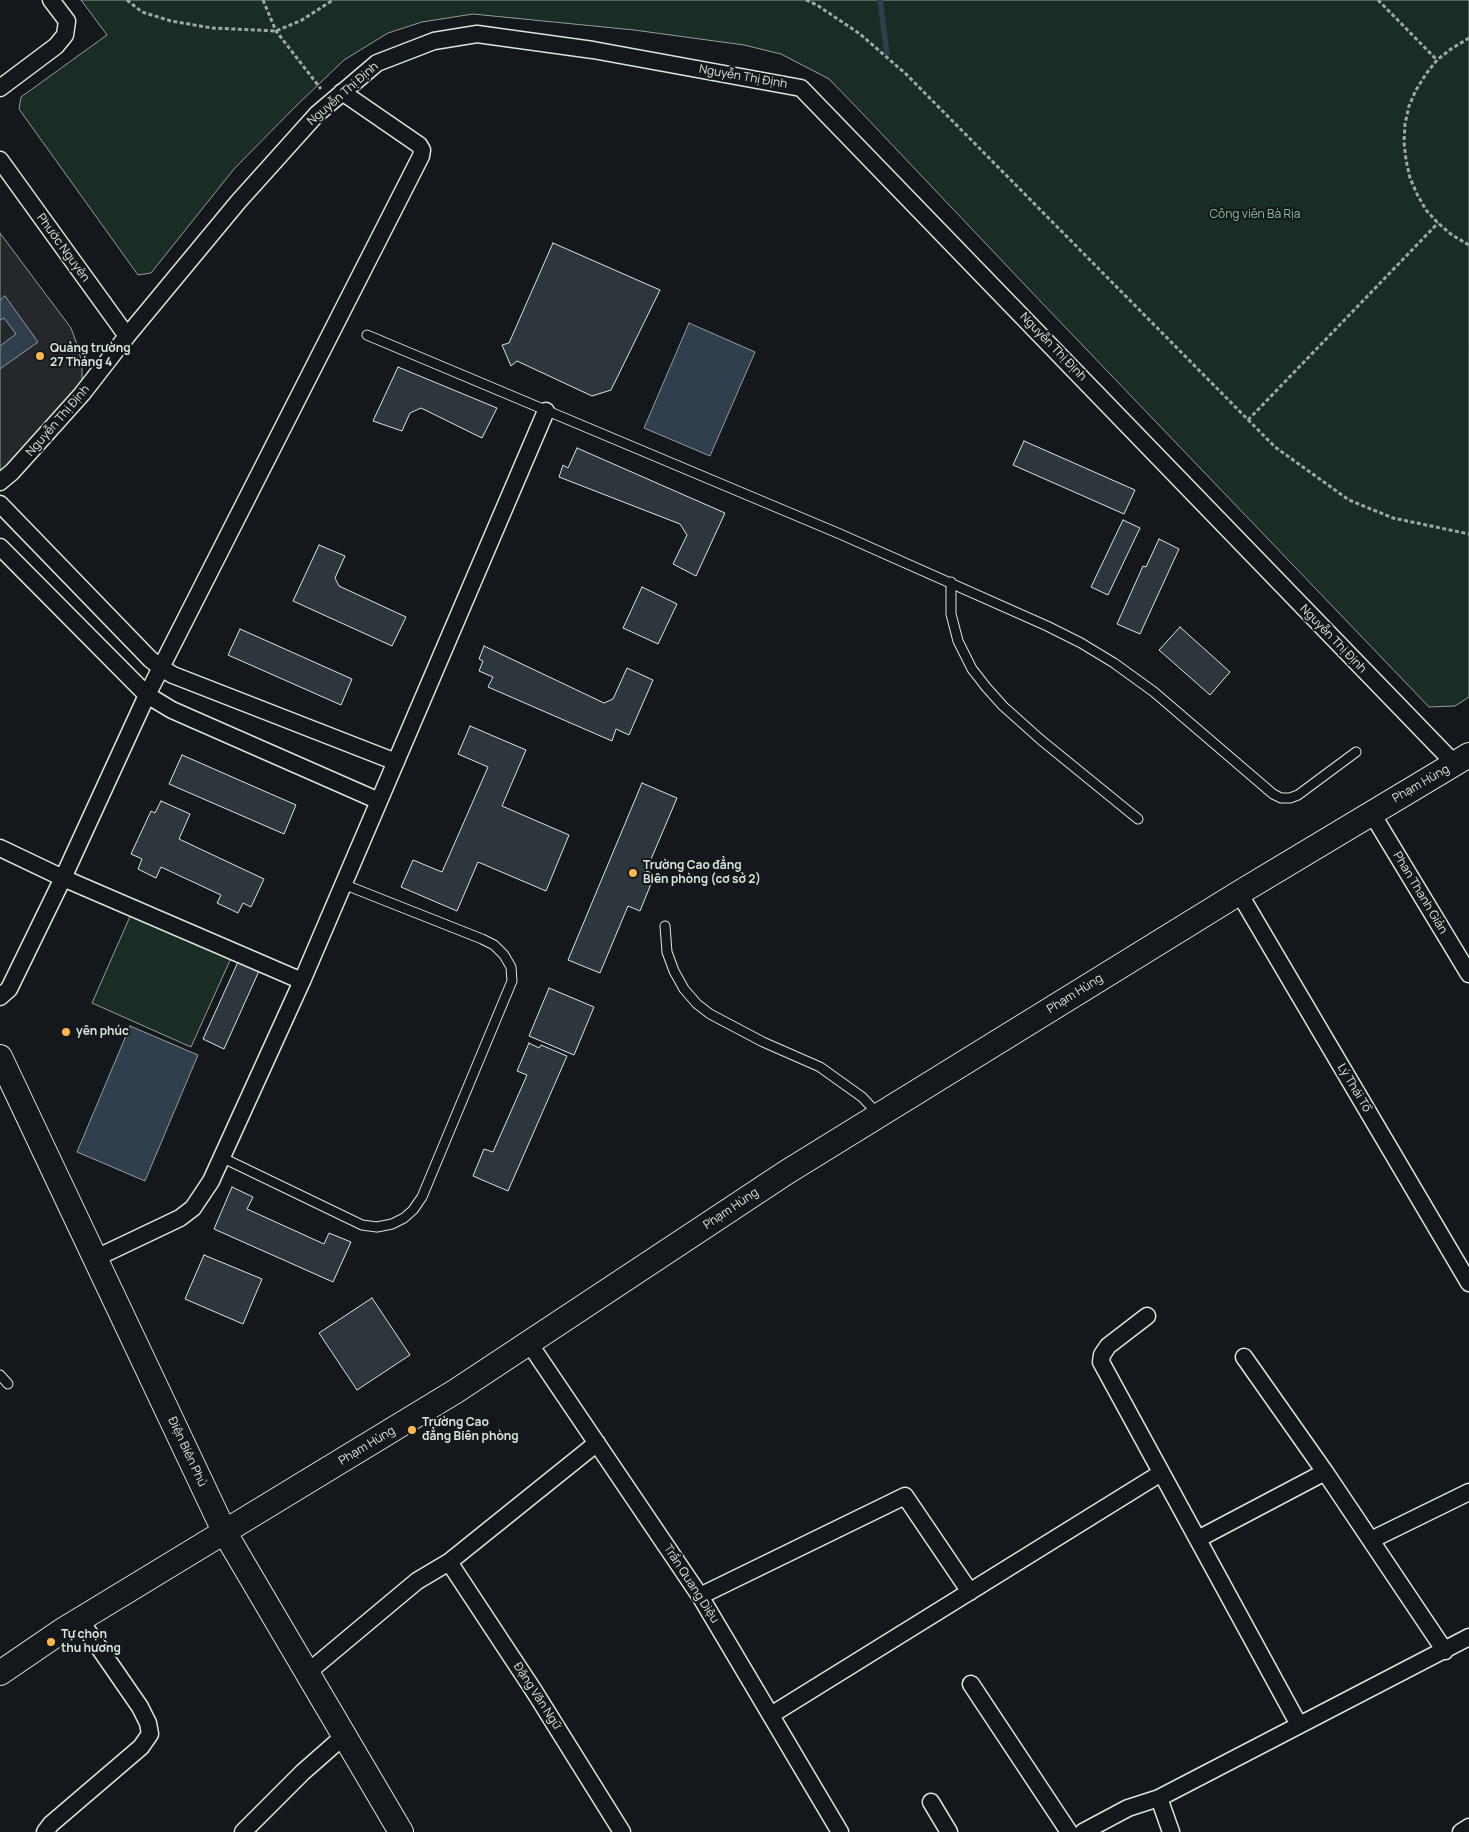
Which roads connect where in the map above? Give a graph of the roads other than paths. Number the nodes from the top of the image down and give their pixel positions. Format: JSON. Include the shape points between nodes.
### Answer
{"nodes":[{"id":1,"x":51,"y":0,"type":"edge"},
{"id":2,"x":0,"y":88,"type":"edge"},
{"id":3,"x":337,"y":97,"type":"junction"},
{"id":4,"x":0,"y":160,"type":"edge"},
{"id":5,"x":367,"y":335,"type":"dead end"},
{"id":6,"x":127,"y":336,"type":"junction"},
{"id":7,"x":546,"y":411,"type":"junction"},
{"id":8,"x":0,"y":482,"type":"edge"},
{"id":9,"x":0,"y":504,"type":"edge"},
{"id":10,"x":0,"y":547,"type":"edge"},
{"id":11,"x":951,"y":582,"type":"junction"},
{"id":12,"x":161,"y":668,"type":"junction"},
{"id":13,"x":147,"y":696,"type":"junction"},
{"id":14,"x":1356,"y":752,"type":"dead end"},
{"id":15,"x":1462,"y":759,"type":"edge"},
{"id":16,"x":396,"y":762,"type":"junction"},
{"id":17,"x":379,"y":801,"type":"junction"},
{"id":18,"x":1371,"y":812,"type":"junction"},
{"id":19,"x":1138,"y":819,"type":"dead end"},
{"id":20,"x":0,"y":848,"type":"edge"},
{"id":21,"x":63,"y":878,"type":"junction"},
{"id":22,"x":343,"y":884,"type":"junction"},
{"id":23,"x":1239,"y":893,"type":"junction"},
{"id":24,"x":665,"y":926,"type":"dead end"},
{"id":25,"x":1464,"y":953,"type":"edge"},
{"id":26,"x":1469,"y":974,"type":"edge"},
{"id":27,"x":302,"y":981,"type":"junction"},
{"id":28,"x":0,"y":997,"type":"edge"},
{"id":29,"x":0,"y":1057,"type":"edge"},
{"id":30,"x":879,"y":1115,"type":"junction"},
{"id":31,"x":221,"y":1157,"type":"junction"},
{"id":32,"x":96,"y":1258,"type":"junction"},
{"id":33,"x":1469,"y":1282,"type":"edge"},
{"id":34,"x":1147,"y":1316,"type":"dead end"},
{"id":35,"x":529,"y":1343,"type":"junction"},
{"id":36,"x":1244,"y":1357,"type":"dead end"},
{"id":37,"x":0,"y":1375,"type":"edge"},
{"id":38,"x":8,"y":1384,"type":"dead end"},
{"id":39,"x":597,"y":1443,"type":"junction"},
{"id":40,"x":1325,"y":1472,"type":"junction"},
{"id":41,"x":1160,"y":1473,"type":"junction"},
{"id":42,"x":1469,"y":1492,"type":"edge"},
{"id":43,"x":224,"y":1533,"type":"junction"},
{"id":44,"x":1198,"y":1539,"type":"junction"},
{"id":45,"x":1371,"y":1540,"type":"junction"},
{"id":46,"x":449,"y":1562,"type":"junction"},
{"id":47,"x":970,"y":1592,"type":"junction"},
{"id":48,"x":700,"y":1596,"type":"junction"},
{"id":49,"x":80,"y":1620,"type":"junction"},
{"id":50,"x":1469,"y":1638,"type":"edge"},
{"id":51,"x":1445,"y":1651,"type":"junction"},
{"id":52,"x":0,"y":1673,"type":"edge"},
{"id":53,"x":307,"y":1673,"type":"junction"},
{"id":54,"x":971,"y":1684,"type":"dead end"},
{"id":55,"x":771,"y":1715,"type":"junction"},
{"id":56,"x":1299,"y":1725,"type":"junction"},
{"id":57,"x":344,"y":1735,"type":"junction"},
{"id":58,"x":1159,"y":1798,"type":"junction"},
{"id":59,"x":931,"y":1802,"type":"dead end"},
{"id":60,"x":1469,"y":1827,"type":"edge"},
{"id":61,"x":45,"y":1832,"type":"edge"},
{"id":62,"x":243,"y":1832,"type":"edge"},
{"id":63,"x":401,"y":1832,"type":"edge"},
{"id":64,"x":622,"y":1832,"type":"edge"},
{"id":65,"x":840,"y":1832,"type":"edge"},
{"id":66,"x":949,"y":1832,"type":"edge"},
{"id":67,"x":1069,"y":1832,"type":"edge"},
{"id":68,"x":1083,"y":1832,"type":"edge"},
{"id":69,"x":1171,"y":1832,"type":"edge"},
{"id":70,"x":1461,"y":1832,"type":"edge"}],
"edges":[{"from":1,"to":2,"type":"street","via":[[67,22],[66,35]]},
{"from":3,"to":6,"type":"street","name":"Nguyễn Thị Định","via":[[317,114],[238,202]]},
{"from":3,"to":12,"type":"street","via":[[419,145],[421,156]]},
{"from":3,"to":15,"type":"street","name":"Nguyễn Thị Định","via":[[377,63],[434,41],[477,34],[593,50],[801,88]]},
{"from":4,"to":6,"type":"street","name":"Phước Nguyên"},
{"from":5,"to":7,"type":"lane"},
{"from":6,"to":8,"type":"street","name":"Nguyễn Thị Định","via":[[82,394]]},
{"from":7,"to":11,"type":"lane"},
{"from":7,"to":16,"type":"street"},
{"from":9,"to":12,"type":"street"},
{"from":10,"to":13,"type":"street"},
{"from":11,"to":14,"type":"lane","via":[[1047,626],[1114,663],[1154,692],[1281,798],[1298,795]]},
{"from":11,"to":19,"type":"lane","via":[[951,614],[958,640],[972,669],[986,688],[1041,740]]},
{"from":12,"to":13,"type":"street"},
{"from":12,"to":16,"type":"street","via":[[173,676]]},
{"from":13,"to":17,"type":"street"},
{"from":13,"to":21,"type":"street"},
{"from":15,"to":18,"type":"street","name":"Phạm Hùng"},
{"from":16,"to":17,"type":"street"},
{"from":17,"to":22,"type":"street"},
{"from":18,"to":23,"type":"street","name":"Phạm Hùng"},
{"from":18,"to":25,"type":"street","name":"Phan Thanh Giản"},
{"from":20,"to":21,"type":"street"},
{"from":21,"to":27,"type":"street"},
{"from":21,"to":28,"type":"street","via":[[9,989]]},
{"from":22,"to":27,"type":"street"},
{"from":22,"to":31,"type":"lane","via":[[488,942],[504,955],[511,967],[512,981],[422,1197],[413,1210],[392,1224],[362,1225]]},
{"from":23,"to":30,"type":"street","name":"Phạm Hùng"},
{"from":23,"to":33,"type":"street","name":"Lý Thái Tổ"},
{"from":24,"to":30,"type":"lane","via":[[674,971],[697,1004],[763,1042],[820,1067],[862,1097]]},
{"from":25,"to":26,"type":"street","name":"Phan Thanh Giản"},
{"from":27,"to":31,"type":"street"},
{"from":29,"to":32,"type":"street","name":"Điện Biên Phủ"},
{"from":30,"to":35,"type":"street","name":"Phạm Hùng"},
{"from":31,"to":32,"type":"street","via":[[207,1188],[193,1208],[180,1218]]},
{"from":32,"to":43,"type":"street","name":"Điện Biên Phủ"},
{"from":34,"to":41,"type":"street","via":[[1108,1346],[1101,1362]]},
{"from":35,"to":39,"type":"street","name":"Trần Quang Diệu"},
{"from":35,"to":43,"type":"street","name":"Phạm Hùng"},
{"from":36,"to":40,"type":"street"},
{"from":37,"to":38,"type":"lane"},
{"from":39,"to":46,"type":"street"},
{"from":39,"to":48,"type":"street","name":"Trần Quang Diệu"},
{"from":40,"to":44,"type":"street"},
{"from":40,"to":45,"type":"street"},
{"from":41,"to":44,"type":"street"},
{"from":41,"to":47,"type":"street"},
{"from":42,"to":45,"type":"street"},
{"from":43,"to":49,"type":"street","name":"Phạm Hùng"},
{"from":43,"to":53,"type":"street","name":"Điện Biên Phủ"},
{"from":44,"to":56,"type":"street"},
{"from":45,"to":51,"type":"street"},
{"from":46,"to":53,"type":"street","via":[[416,1582]]},
{"from":46,"to":64,"type":"street","name":"Đặng Văn Ngữ"},
{"from":47,"to":48,"type":"street","via":[[905,1496]]},
{"from":47,"to":55,"type":"street"},
{"from":48,"to":55,"type":"street","name":"Trần Quang Diệu"},
{"from":49,"to":52,"type":"street","name":"Phạm Hùng"},
{"from":49,"to":61,"type":"street","via":[[140,1707],[150,1734],[141,1747]]},
{"from":50,"to":51,"type":"street"},
{"from":51,"to":56,"type":"street"},
{"from":53,"to":57,"type":"street","name":"Điện Biên Phủ"},
{"from":54,"to":67,"type":"street"},
{"from":55,"to":65,"type":"street","name":"Trần Quang Diệu"},
{"from":56,"to":58,"type":"street"},
{"from":57,"to":62,"type":"street"},
{"from":57,"to":63,"type":"street","name":"Điện Biên Phủ"},
{"from":58,"to":68,"type":"street","via":[[1128,1808]]},
{"from":58,"to":69,"type":"street"},
{"from":59,"to":66,"type":"street"},
{"from":60,"to":70,"type":"street"}]}
